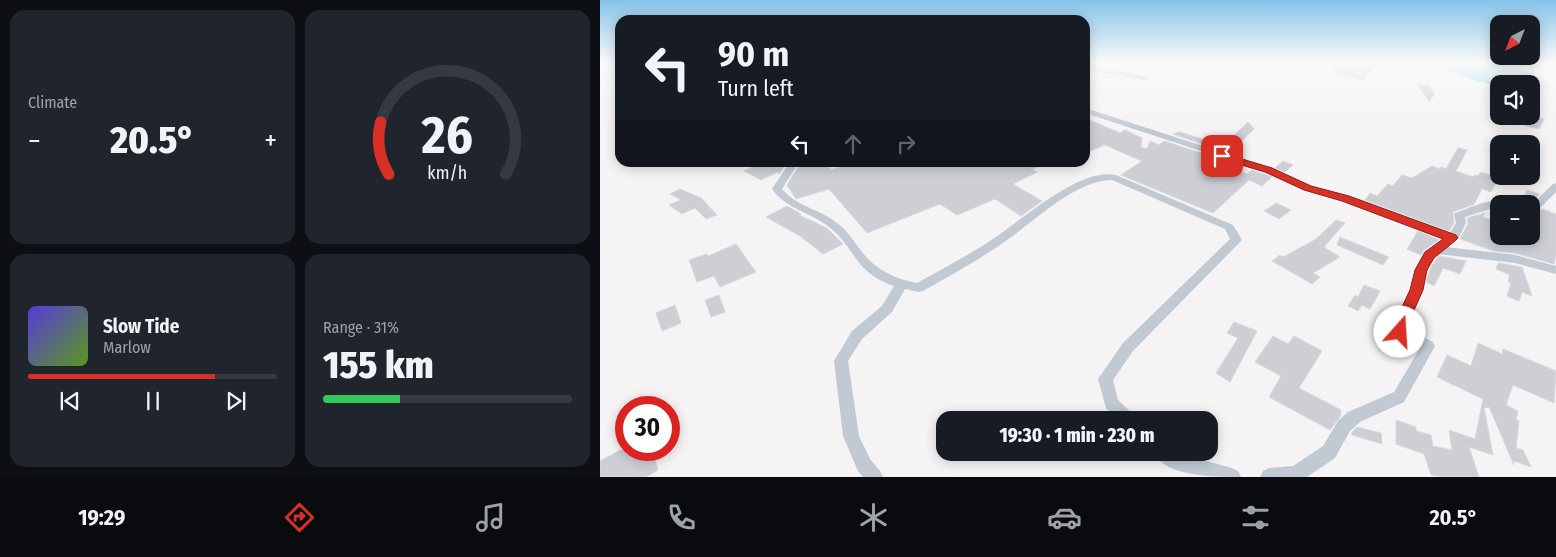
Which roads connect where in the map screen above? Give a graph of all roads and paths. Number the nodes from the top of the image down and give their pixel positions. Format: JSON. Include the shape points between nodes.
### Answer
{"nodes":[{"id":1,"x":1090,"y":112,"type":"edge"},
{"id":2,"x":791,"y":167,"type":"edge"},
{"id":3,"x":1556,"y":186,"type":"edge"},
{"id":4,"x":1540,"y":202,"type":"edge"},
{"id":5,"x":1490,"y":205,"type":"edge"},
{"id":6,"x":1452,"y":238,"type":"junction"},
{"id":7,"x":1438,"y":250,"type":"junction"},
{"id":8,"x":1556,"y":270,"type":"edge"},
{"id":9,"x":901,"y":284,"type":"junction"},
{"id":10,"x":1119,"y":411,"type":"edge"},
{"id":11,"x":1170,"y":461,"type":"edge"},
{"id":12,"x":874,"y":477,"type":"edge"},
{"id":13,"x":1232,"y":477,"type":"edge"},
{"id":14,"x":1269,"y":477,"type":"edge"}],
"edges":[{"from":1,"to":6,"type":"street","via":[[1268,170],[1308,188],[1346,198]]},
{"from":2,"to":9,"type":"street","via":[[776,188],[783,197],[797,207],[830,221],[862,261]]},
{"from":3,"to":4,"type":"street"},
{"from":5,"to":6,"type":"street","via":[[1459,215],[1461,223]]},
{"from":6,"to":7,"type":"street"},
{"from":7,"to":8,"type":"street","via":[[1515,259]]},
{"from":7,"to":14,"type":"street","via":[[1429,255],[1421,270],[1400,326],[1400,332],[1428,346],[1399,397],[1354,417],[1344,426],[1329,452],[1296,474]]},
{"from":9,"to":10,"type":"street","via":[[919,288],[994,244],[1064,193],[1099,177],[1113,177],[1229,227],[1236,240],[1128,347],[1105,379],[1111,403]]},
{"from":9,"to":12,"type":"street","via":[[887,309],[857,335],[841,361],[851,436],[864,465]]},
{"from":11,"to":13,"type":"street"}]}
